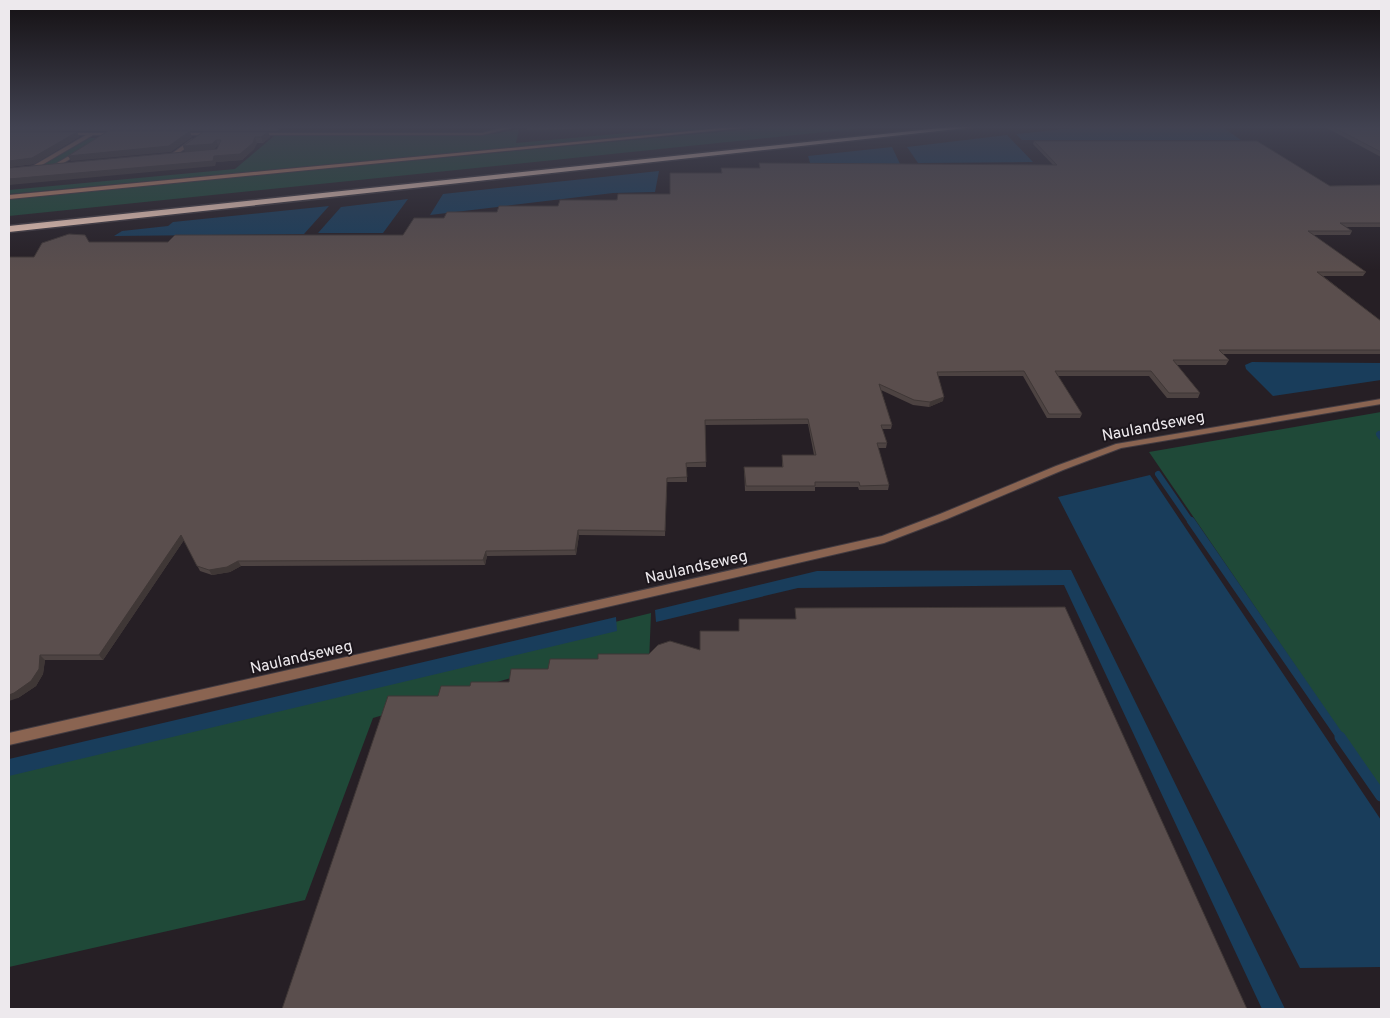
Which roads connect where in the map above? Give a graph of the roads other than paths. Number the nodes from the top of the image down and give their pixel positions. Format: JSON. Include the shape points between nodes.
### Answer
{"nodes":[{"id":1,"x":247,"y":175,"type":"edge"},
{"id":2,"x":454,"y":175,"type":"edge"},
{"id":3,"x":523,"y":175,"type":"edge"},
{"id":4,"x":9,"y":197,"type":"edge"},
{"id":5,"x":9,"y":221,"type":"edge"},
{"id":6,"x":9,"y":229,"type":"edge"},
{"id":7,"x":1381,"y":401,"type":"edge"},
{"id":8,"x":9,"y":739,"type":"edge"}],
"edges":[{"from":1,"to":4,"type":"main road"},
{"from":2,"to":5,"type":"highway"},
{"from":3,"to":6,"type":"highway"},
{"from":7,"to":8,"type":"street","name":"Naulandseweg","via":[[1119,446],[1079,458],[950,515],[884,539]]}]}
